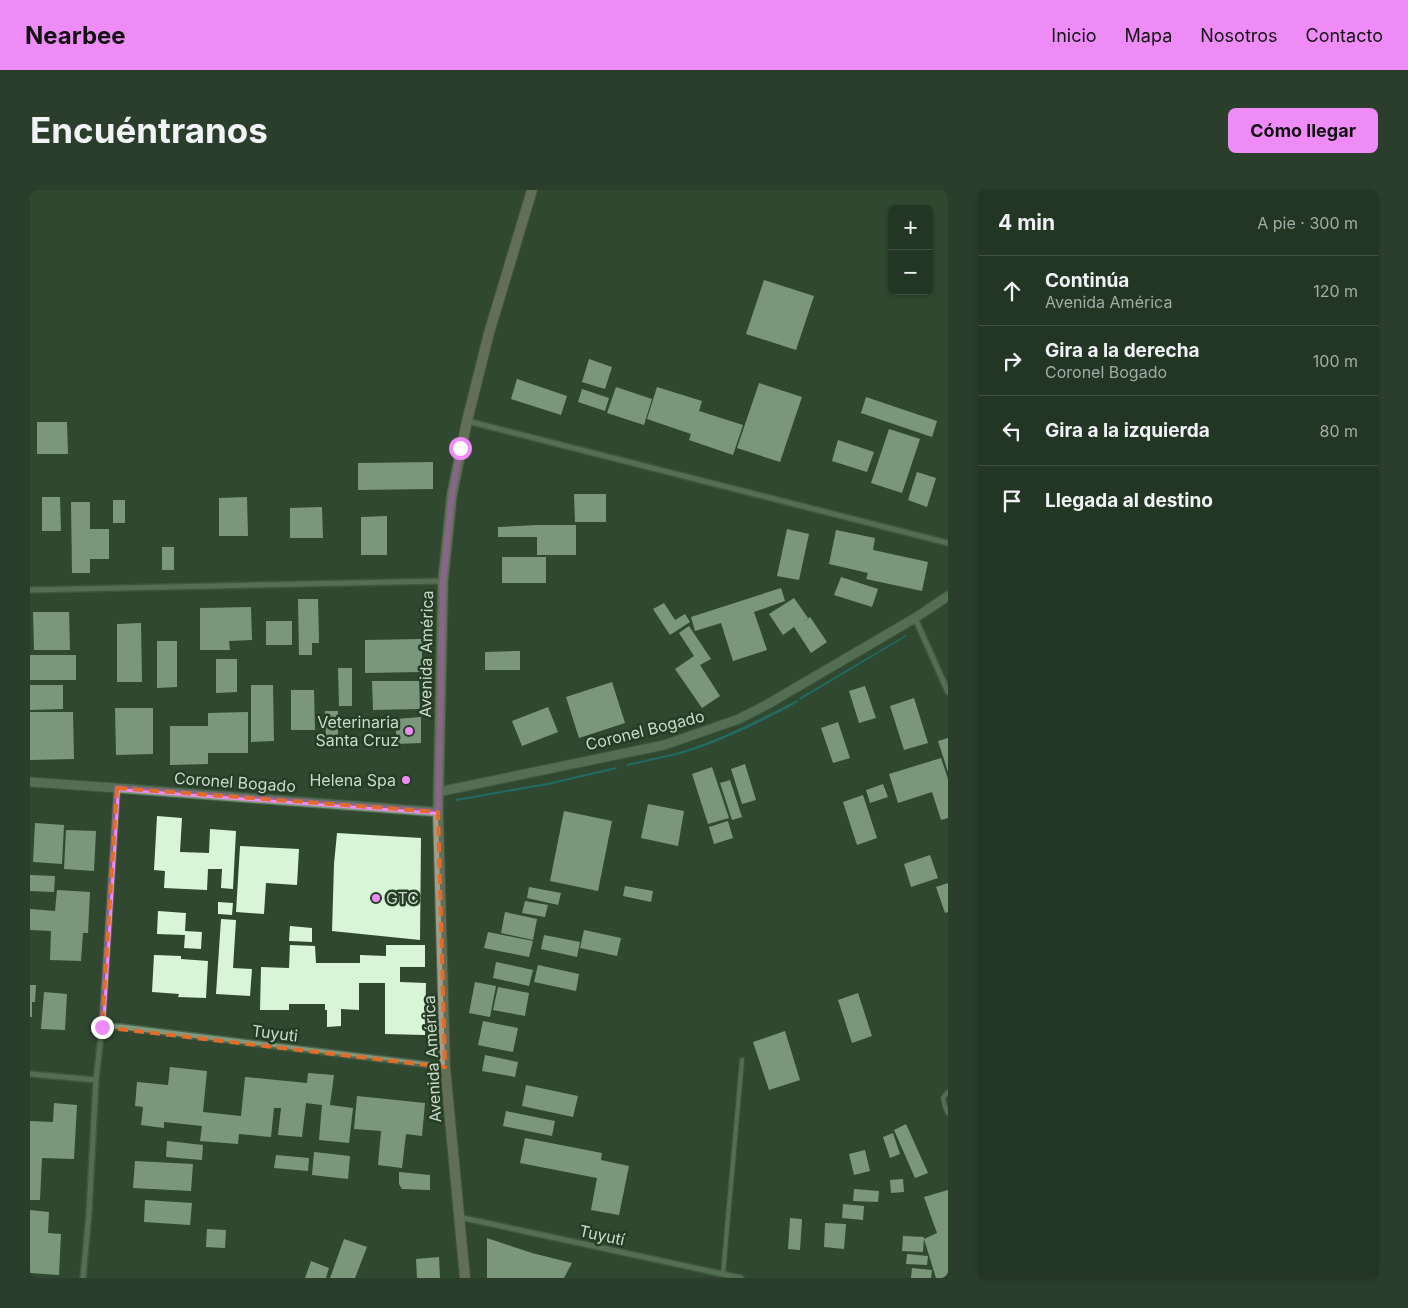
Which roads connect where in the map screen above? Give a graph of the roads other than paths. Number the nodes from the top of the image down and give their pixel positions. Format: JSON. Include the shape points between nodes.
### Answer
{"nodes":[{"id":1,"x":532,"y":190,"type":"edge"},
{"id":2,"x":467,"y":421,"type":"junction"},
{"id":3,"x":948,"y":543,"type":"edge"},
{"id":4,"x":443,"y":581,"type":"junction"},
{"id":5,"x":30,"y":590,"type":"edge"},
{"id":6,"x":948,"y":596,"type":"edge"},
{"id":7,"x":915,"y":618,"type":"junction"},
{"id":8,"x":948,"y":692,"type":"edge"},
{"id":9,"x":30,"y":782,"type":"edge"},
{"id":10,"x":117,"y":788,"type":"junction"},
{"id":11,"x":438,"y":792,"type":"junction"},
{"id":12,"x":438,"y":812,"type":"junction"},
{"id":13,"x":102,"y":1027,"type":"junction"},
{"id":14,"x":742,"y":1060,"type":"dead end"},
{"id":15,"x":445,"y":1067,"type":"junction"},
{"id":16,"x":30,"y":1074,"type":"edge"},
{"id":17,"x":96,"y":1080,"type":"junction"},
{"id":18,"x":948,"y":1092,"type":"edge"},
{"id":19,"x":946,"y":1106,"type":"edge"},
{"id":20,"x":948,"y":1113,"type":"edge"},
{"id":21,"x":458,"y":1216,"type":"junction"},
{"id":22,"x":723,"y":1274,"type":"junction"},
{"id":23,"x":83,"y":1278,"type":"edge"},
{"id":24,"x":465,"y":1278,"type":"edge"},
{"id":25,"x":740,"y":1278,"type":"edge"}],
"edges":[{"from":1,"to":2,"type":"main road","name":"Avenida América","via":[[488,333]]},
{"from":2,"to":3,"type":"street"},
{"from":2,"to":4,"type":"main road","name":"Avenida América","via":[[452,494]]},
{"from":4,"to":5,"type":"street"},
{"from":4,"to":11,"type":"main road","name":"Avenida América"},
{"from":6,"to":7,"type":"street","name":"Coronel Bogado"},
{"from":7,"to":8,"type":"street"},
{"from":7,"to":11,"type":"street","name":"Coronel Bogado","via":[[730,723],[664,744]]},
{"from":9,"to":10,"type":"street","name":"Coronel Bogado"},
{"from":10,"to":12,"type":"street","name":"Coronel Bogado"},
{"from":10,"to":13,"type":"street"},
{"from":11,"to":12,"type":"main road","name":"Avenida América"},
{"from":12,"to":15,"type":"main road","name":"Avenida América"},
{"from":13,"to":15,"type":"street","name":"Tuyuti"},
{"from":13,"to":17,"type":"street"},
{"from":14,"to":22,"type":"lane"},
{"from":15,"to":21,"type":"main road","name":"Avenida América"},
{"from":16,"to":17,"type":"street"},
{"from":17,"to":23,"type":"street"},
{"from":18,"to":19,"type":"lane","via":[[943,1098]]},
{"from":19,"to":20,"type":"lane"},
{"from":21,"to":22,"type":"street","name":"Tuyutí"},
{"from":21,"to":24,"type":"main road","name":"Avenida América"},
{"from":22,"to":25,"type":"street","name":"Tuyutí"}]}
